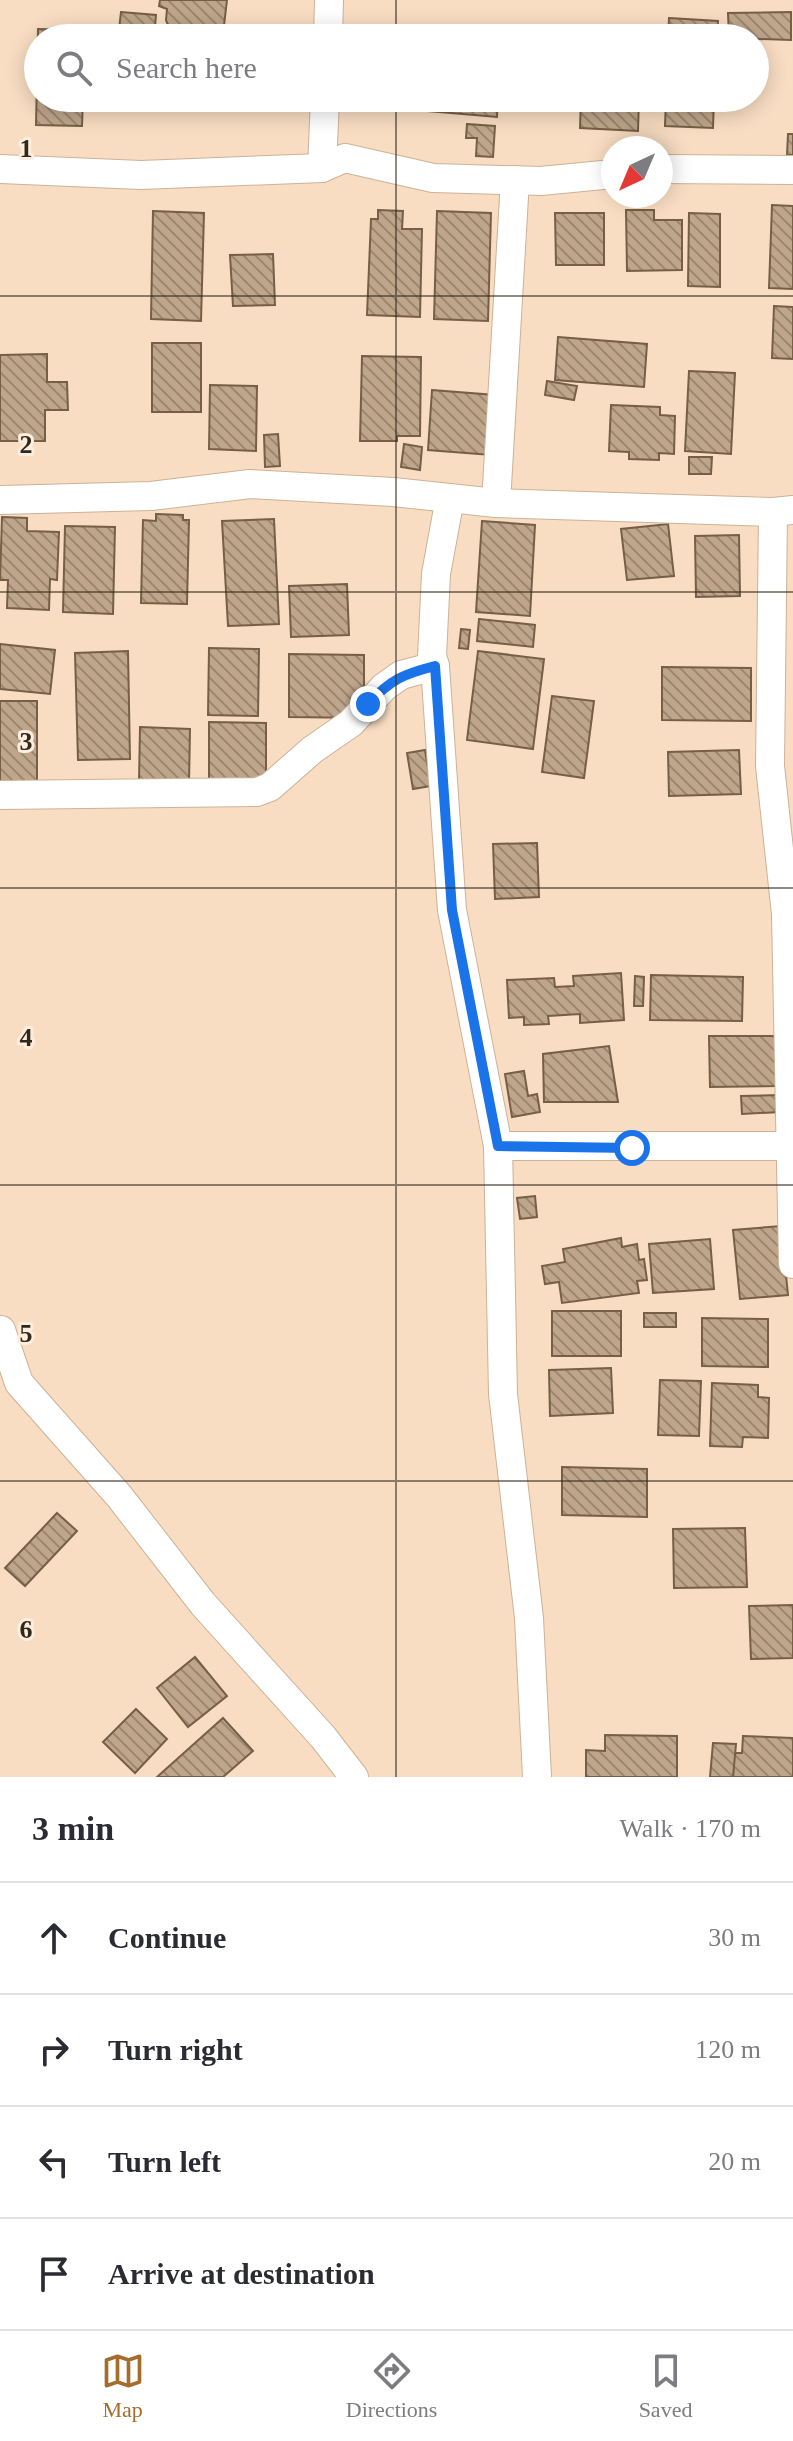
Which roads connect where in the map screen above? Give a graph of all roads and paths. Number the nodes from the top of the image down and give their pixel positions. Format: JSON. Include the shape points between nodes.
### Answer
{"nodes":[{"id":1,"x":329,"y":0,"type":"edge"},
{"id":2,"x":328,"y":24,"type":"edge"},
{"id":3,"x":324,"y":112,"type":"edge"},
{"id":4,"x":322,"y":168,"type":"junction"},
{"id":5,"x":0,"y":169,"type":"edge"},
{"id":6,"x":673,"y":169,"type":"edge"},
{"id":7,"x":793,"y":170,"type":"edge"},
{"id":8,"x":601,"y":175,"type":"edge"},
{"id":9,"x":515,"y":180,"type":"junction"},
{"id":10,"x":450,"y":498,"type":"junction"},
{"id":11,"x":0,"y":500,"type":"edge"},
{"id":12,"x":496,"y":503,"type":"junction"},
{"id":13,"x":783,"y":511,"type":"edge"},
{"id":14,"x":435,"y":666,"type":"junction"},
{"id":15,"x":0,"y":795,"type":"edge"},
{"id":16,"x":498,"y":1146,"type":"junction"},
{"id":17,"x":791,"y":1146,"type":"junction"},
{"id":18,"x":793,"y":1264,"type":"edge"},
{"id":19,"x":1,"y":1330,"type":"edge"},
{"id":20,"x":354,"y":1777,"type":"edge"},
{"id":21,"x":537,"y":1777,"type":"edge"}],
"edges":[{"from":1,"to":2,"type":"street"},
{"from":3,"to":4,"type":"street"},
{"from":4,"to":5,"type":"street","via":[[141,175]]},
{"from":4,"to":9,"type":"street","via":[[345,158],[433,178]]},
{"from":6,"to":7,"type":"street"},
{"from":8,"to":9,"type":"street"},
{"from":9,"to":12,"type":"street"},
{"from":10,"to":11,"type":"street","via":[[250,484],[151,496]]},
{"from":10,"to":12,"type":"street"},
{"from":10,"to":14,"type":"street","via":[[436,574]]},
{"from":12,"to":13,"type":"street"},
{"from":13,"to":17,"type":"street","via":[[770,766],[786,914]]},
{"from":14,"to":15,"type":"street","via":[[401,675],[384,687],[351,723],[257,792]]},
{"from":14,"to":16,"type":"street","via":[[452,910]]},
{"from":16,"to":17,"type":"street"},
{"from":16,"to":21,"type":"street","via":[[503,1394],[529,1618]]},
{"from":17,"to":18,"type":"street"},
{"from":19,"to":20,"type":"street","via":[[19,1383]]}]}
